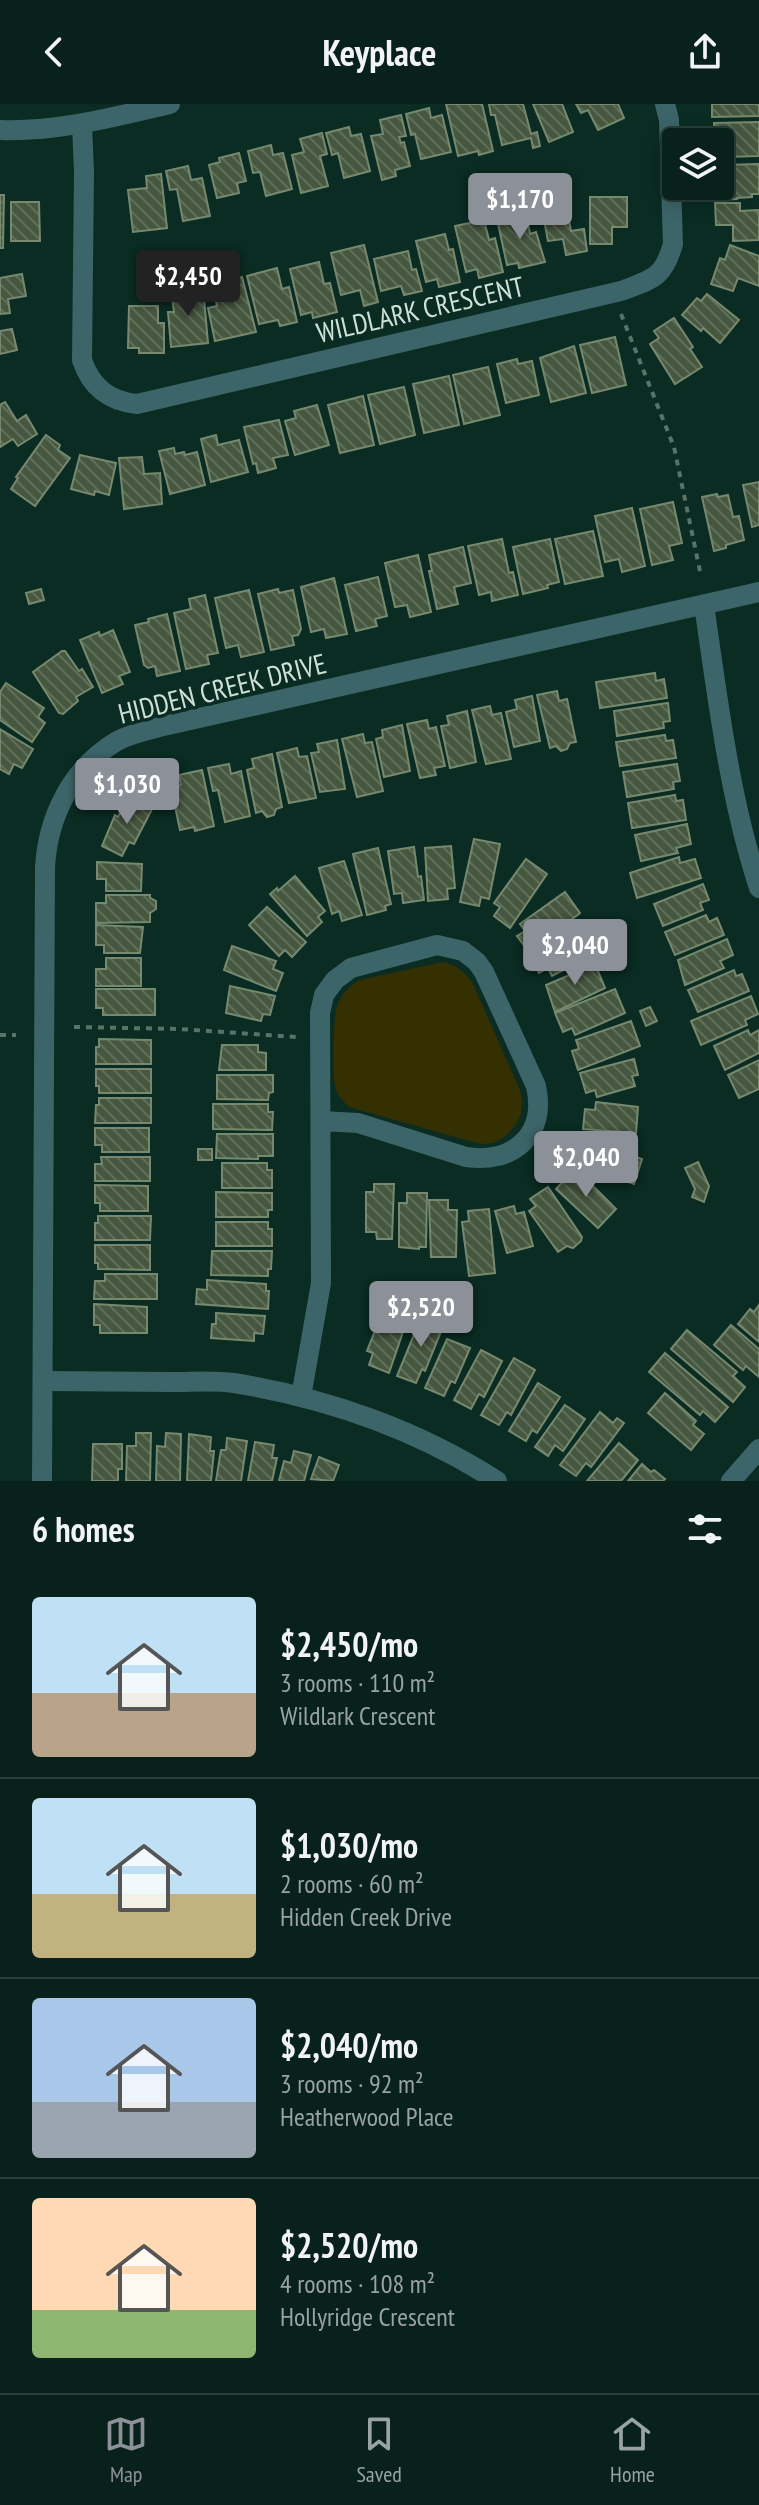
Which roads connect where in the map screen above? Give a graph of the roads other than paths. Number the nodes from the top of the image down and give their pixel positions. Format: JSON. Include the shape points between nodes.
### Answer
{"nodes":[{"id":1,"x":170,"y":104,"type":"edge"},
{"id":2,"x":665,"y":104,"type":"edge"},
{"id":3,"x":82,"y":125,"type":"junction"},
{"id":4,"x":0,"y":130,"type":"edge"},
{"id":5,"x":759,"y":592,"type":"edge"},
{"id":6,"x":704,"y":605,"type":"junction"},
{"id":7,"x":759,"y":888,"type":"edge"},
{"id":8,"x":321,"y":1121,"type":"junction"},
{"id":9,"x":43,"y":1381,"type":"junction"},
{"id":10,"x":301,"y":1397,"type":"junction"},
{"id":11,"x":759,"y":1449,"type":"edge"},
{"id":12,"x":42,"y":1481,"type":"edge"},
{"id":13,"x":497,"y":1481,"type":"edge"},
{"id":14,"x":731,"y":1481,"type":"edge"}],
"edges":[{"from":1,"to":3,"type":"street"},
{"from":2,"to":3,"type":"street","name":"WILDLARK CRESCENT","via":[[673,244],[668,263],[653,279],[621,291],[137,404],[110,398],[87,374],[82,360]]},
{"from":3,"to":4,"type":"street"},
{"from":5,"to":6,"type":"street","name":"HIDDEN CREEK DRIVE"},
{"from":6,"to":7,"type":"street","via":[[732,791]]},
{"from":6,"to":9,"type":"street","name":"HIDDEN CREEK DRIVE","via":[[159,727],[119,740],[81,771],[57,810],[46,842]]},
{"from":8,"to":8,"type":"street","via":[[320,1013],[335,980],[351,968],[437,945],[463,951],[477,962],[536,1086],[538,1114],[521,1146],[503,1155],[466,1157],[358,1123]]},
{"from":8,"to":10,"type":"street","via":[[321,1283]]},
{"from":9,"to":10,"type":"street","via":[[231,1383]]},
{"from":9,"to":12,"type":"street","name":"HIDDEN CREEK DRIVE"},
{"from":10,"to":13,"type":"street","via":[[414,1437]]},
{"from":11,"to":14,"type":"street"}]}
